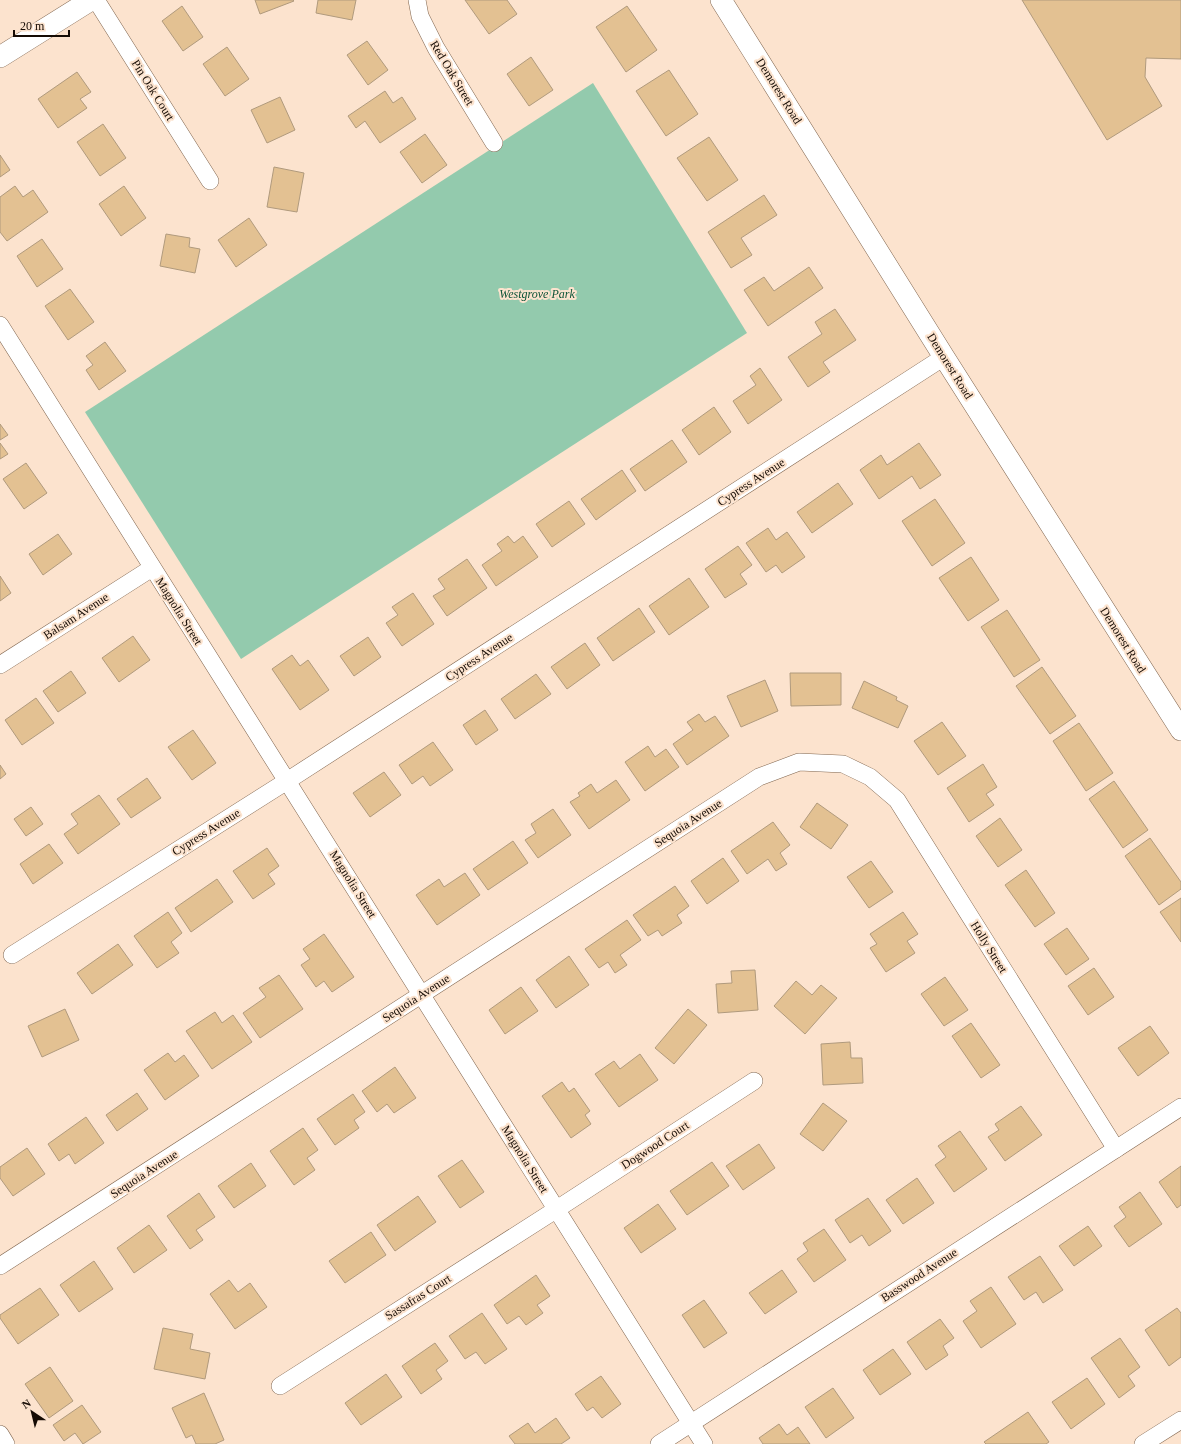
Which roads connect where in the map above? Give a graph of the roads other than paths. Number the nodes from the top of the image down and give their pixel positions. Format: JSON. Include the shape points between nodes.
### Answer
{"nodes":[{"id":1,"x":91,"y":0,"type":"edge"},
{"id":2,"x":96,"y":0,"type":"edge"},
{"id":3,"x":417,"y":0,"type":"edge"},
{"id":4,"x":722,"y":0,"type":"edge"},
{"id":5,"x":0,"y":57,"type":"edge"},
{"id":6,"x":494,"y":142,"type":"dead end"},
{"id":7,"x":210,"y":181,"type":"dead end"},
{"id":8,"x":0,"y":325,"type":"edge"},
{"id":9,"x":944,"y":357,"type":"junction"},
{"id":10,"x":152,"y":568,"type":"junction"},
{"id":11,"x":0,"y":665,"type":"edge"},
{"id":12,"x":1181,"y":730,"type":"edge"},
{"id":13,"x":843,"y":764,"type":"joint"},
{"id":14,"x":287,"y":781,"type":"junction"},
{"id":15,"x":12,"y":956,"type":"dead end"},
{"id":16,"x":422,"y":994,"type":"junction"},
{"id":17,"x":754,"y":1080,"type":"dead end"},
{"id":18,"x":1181,"y":1108,"type":"edge"},
{"id":19,"x":1116,"y":1149,"type":"junction"},
{"id":20,"x":557,"y":1209,"type":"junction"},
{"id":21,"x":0,"y":1266,"type":"edge"},
{"id":22,"x":280,"y":1386,"type":"dead end"},
{"id":23,"x":1181,"y":1420,"type":"edge"},
{"id":24,"x":691,"y":1423,"type":"junction"},
{"id":25,"x":0,"y":1434,"type":"edge"},
{"id":26,"x":6,"y":1444,"type":"edge"},
{"id":27,"x":659,"y":1444,"type":"edge"},
{"id":28,"x":704,"y":1444,"type":"edge"},
{"id":29,"x":1143,"y":1444,"type":"edge"}],
"edges":[{"from":1,"to":5,"type":"street"},
{"from":2,"to":7,"type":"street","name":"Pin Oak Court"},
{"from":3,"to":6,"type":"street","name":"Red Oak Street","via":[[420,16],[436,48]]},
{"from":4,"to":9,"type":"street","name":"Demorest Road"},
{"from":8,"to":10,"type":"street","name":"Magnolia Street"},
{"from":9,"to":12,"type":"street","name":"Demorest Road"},
{"from":9,"to":14,"type":"street","name":"Cypress Avenue"},
{"from":10,"to":11,"type":"street","name":"Balsam Avenue"},
{"from":10,"to":14,"type":"street","name":"Magnolia Street"},
{"from":13,"to":16,"type":"street","name":"Sequoia Avenue","via":[[799,762],[759,777]]},
{"from":13,"to":19,"type":"street","name":"Holly Street","via":[[870,777],[897,800]]},
{"from":14,"to":15,"type":"street","name":"Cypress Avenue"},
{"from":14,"to":16,"type":"street","name":"Magnolia Street"},
{"from":16,"to":20,"type":"street","name":"Magnolia Street"},
{"from":16,"to":21,"type":"street","name":"Sequoia Avenue"},
{"from":17,"to":20,"type":"street","name":"Dogwood Court"},
{"from":18,"to":19,"type":"street","name":"Basswood Avenue"},
{"from":19,"to":24,"type":"street","name":"Basswood Avenue"},
{"from":20,"to":22,"type":"street","name":"Sassafras Court"},
{"from":20,"to":24,"type":"street","name":"Magnolia Street"},
{"from":23,"to":29,"type":"street"},
{"from":24,"to":27,"type":"street","name":"Basswood Avenue"},
{"from":24,"to":28,"type":"street","name":"Magnolia Street"},
{"from":25,"to":26,"type":"street"}]}
